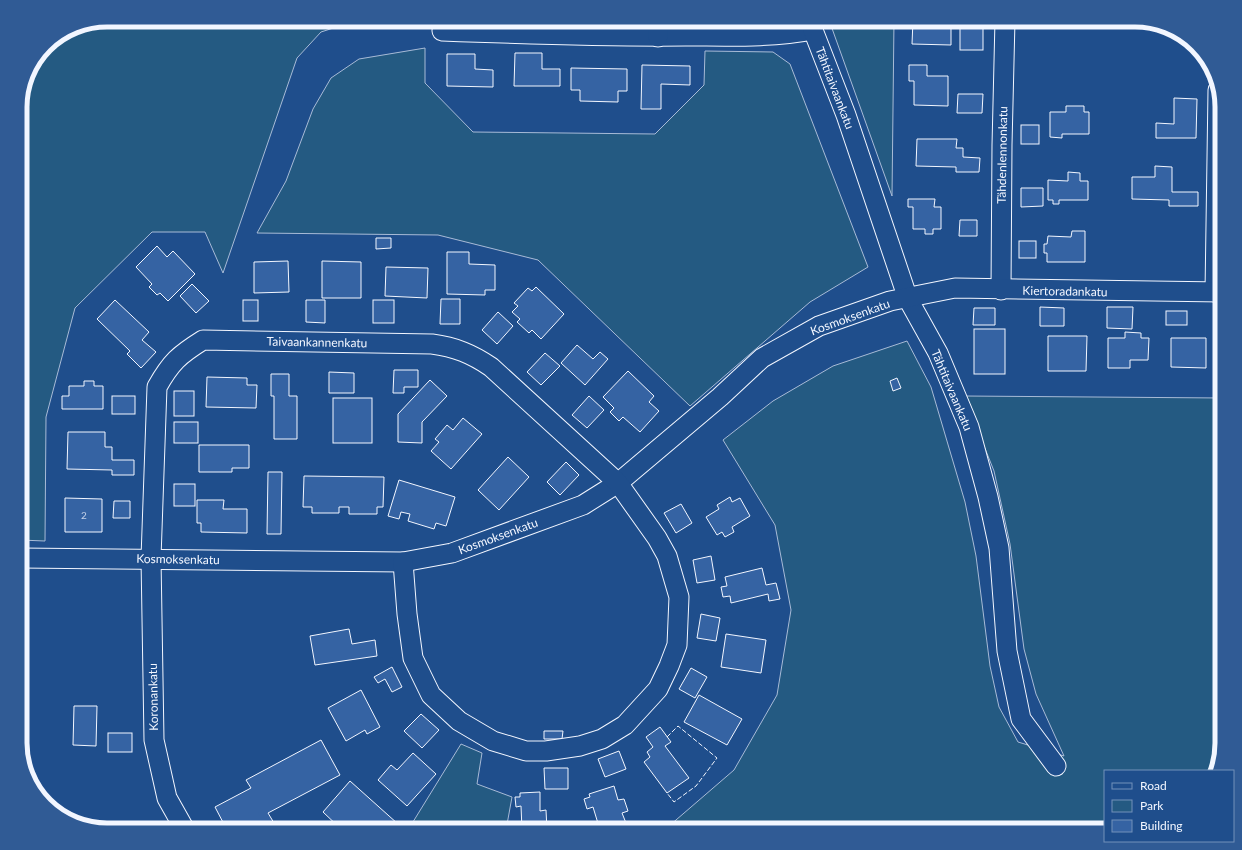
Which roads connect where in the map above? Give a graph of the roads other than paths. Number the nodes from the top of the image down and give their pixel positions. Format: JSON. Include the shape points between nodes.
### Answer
{"nodes":[{"id":1,"x":550,"y":27,"type":"edge"},
{"id":2,"x":804,"y":27,"type":"edge"},
{"id":3,"x":813,"y":27,"type":"edge"},
{"id":4,"x":1005,"y":27,"type":"edge"},
{"id":5,"x":658,"y":28,"type":"edge"},
{"id":6,"x":1002,"y":290,"type":"junction"},
{"id":7,"x":1215,"y":292,"type":"edge"},
{"id":8,"x":908,"y":299,"type":"junction"},
{"id":9,"x":618,"y":483,"type":"junction"},
{"id":10,"x":27,"y":558,"type":"edge"},
{"id":11,"x":151,"y":558,"type":"junction"},
{"id":12,"x":403,"y":562,"type":"junction"},
{"id":13,"x":1056,"y":766,"type":"dead end"},
{"id":14,"x":181,"y":823,"type":"edge"}],
"edges":[{"from":1,"to":5,"type":"street"},
{"from":2,"to":5,"type":"street","via":[[767,36]]},
{"from":3,"to":8,"type":"street","name":"Tähtitaivaankatu","via":[[846,115]]},
{"from":4,"to":6,"type":"street","name":"Tähdenlennonkatu"},
{"from":6,"to":7,"type":"street","name":"Kiertoradankatu"},
{"from":6,"to":8,"type":"street","name":"Kiertoradankatu","via":[[955,288]]},
{"from":8,"to":9,"type":"street","name":"Kosmoksenkatu","via":[[890,301],[819,326],[762,358],[720,398]]},
{"from":8,"to":13,"type":"street","name":"Tähtitaivaankatu","via":[[938,353],[968,428],[988,497],[999,548],[1007,651],[1021,719]]},
{"from":9,"to":11,"type":"street","name":"Taivaankannenkatu","via":[[491,367],[472,354],[451,346],[203,340],[182,353],[168,367],[157,387]]},
{"from":9,"to":12,"type":"street","name":"Kosmoksenkatu","via":[[583,505],[511,532],[452,553]]},
{"from":9,"to":12,"type":"street","name":"Taivaankannenkatu","via":[[667,556],[679,597],[677,645],[658,689],[625,725],[602,739],[573,747],[526,751],[493,741],[459,721],[431,695],[413,658]]},
{"from":10,"to":11,"type":"street","name":"Kosmoksenkatu"},
{"from":11,"to":12,"type":"street","name":"Kosmoksenkatu"},
{"from":11,"to":14,"type":"street","name":"Koronankatu","via":[[154,740],[167,798]]}]}
